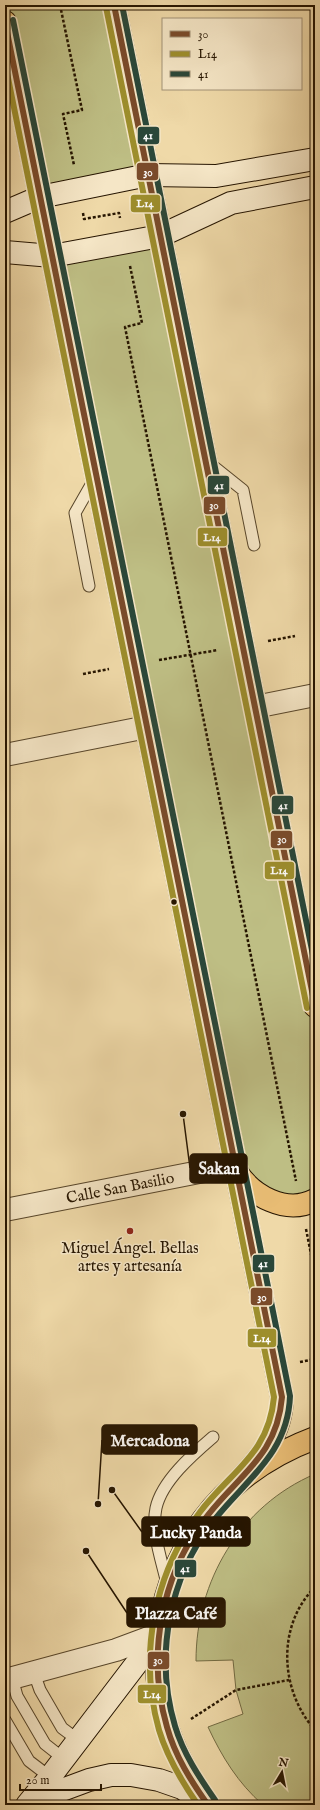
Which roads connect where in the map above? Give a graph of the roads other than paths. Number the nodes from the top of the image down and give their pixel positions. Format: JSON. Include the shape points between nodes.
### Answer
{"nodes":[{"id":1,"x":114,"y":5,"type":"edge"},
{"id":2,"x":5,"y":22,"type":"edge"},
{"id":3,"x":315,"y":159,"type":"edge"},
{"id":4,"x":148,"y":175,"type":"junction"},
{"id":5,"x":315,"y":187,"type":"edge"},
{"id":6,"x":40,"y":197,"type":"junction"},
{"id":7,"x":5,"y":212,"type":"edge"},
{"id":8,"x":160,"y":236,"type":"junction"},
{"id":9,"x":5,"y":252,"type":"edge"},
{"id":10,"x":52,"y":256,"type":"junction"},
{"id":11,"x":205,"y":460,"type":"junction"},
{"id":12,"x":96,"y":476,"type":"junction"},
{"id":13,"x":254,"y":545,"type":"dead end"},
{"id":14,"x":89,"y":586,"type":"dead end"},
{"id":15,"x":315,"y":695,"type":"edge"},
{"id":16,"x":255,"y":707,"type":"junction"},
{"id":17,"x":147,"y":727,"type":"junction"},
{"id":18,"x":5,"y":755,"type":"edge"},
{"id":19,"x":315,"y":1006,"type":"edge"},
{"id":20,"x":236,"y":1168,"type":"junction"},
{"id":21,"x":308,"y":1203,"type":"edge"},
{"id":22,"x":5,"y":1210,"type":"edge"},
{"id":23,"x":213,"y":1437,"type":"dead end"},
{"id":24,"x":315,"y":1438,"type":"edge"},
{"id":25,"x":234,"y":1486,"type":"junction"},
{"id":26,"x":168,"y":1589,"type":"junction"},
{"id":27,"x":159,"y":1634,"type":"junction"},
{"id":28,"x":34,"y":1673,"type":"junction"},
{"id":29,"x":8,"y":1679,"type":"edge"},
{"id":30,"x":5,"y":1720,"type":"edge"},
{"id":31,"x":78,"y":1740,"type":"junction"},
{"id":32,"x":64,"y":1759,"type":"junction"},
{"id":33,"x":50,"y":1777,"type":"junction"},
{"id":34,"x":27,"y":1805,"type":"edge"},
{"id":35,"x":32,"y":1805,"type":"edge"},
{"id":36,"x":207,"y":1805,"type":"edge"}],
"edges":[{"from":1,"to":4,"type":"main road"},
{"from":2,"to":6,"type":"main road"},
{"from":3,"to":4,"type":"main road","via":[[216,176]]},
{"from":4,"to":6,"type":"main road"},
{"from":4,"to":8,"type":"main road"},
{"from":5,"to":8,"type":"main road","via":[[231,203]]},
{"from":6,"to":7,"type":"main road"},
{"from":6,"to":10,"type":"main road"},
{"from":8,"to":10,"type":"main road"},
{"from":8,"to":11,"type":"main road"},
{"from":9,"to":10,"type":"main road"},
{"from":10,"to":12,"type":"main road"},
{"from":11,"to":13,"type":"lane","via":[[243,490]]},
{"from":11,"to":16,"type":"main road"},
{"from":12,"to":14,"type":"lane","via":[[75,513]]},
{"from":12,"to":17,"type":"main road"},
{"from":15,"to":16,"type":"main road"},
{"from":16,"to":19,"type":"main road"},
{"from":17,"to":18,"type":"main road"},
{"from":17,"to":20,"type":"main road"},
{"from":20,"to":21,"type":"main road","via":[[248,1186],[277,1204],[289,1206]]},
{"from":20,"to":22,"type":"main road","name":"Calle San Basilio"},
{"from":20,"to":25,"type":"main road","via":[[282,1412],[268,1447]]},
{"from":23,"to":26,"type":"lane","via":[[162,1490],[156,1509],[156,1533]]},
{"from":24,"to":25,"type":"main road","via":[[279,1454]]},
{"from":25,"to":26,"type":"main road","via":[[194,1533]]},
{"from":26,"to":27,"type":"main road"},
{"from":27,"to":28,"type":"main road","via":[[116,1650]]},
{"from":27,"to":31,"type":"main road"},
{"from":27,"to":36,"type":"main road","via":[[158,1681],[167,1727],[180,1760]]},
{"from":28,"to":29,"type":"main road"},
{"from":28,"to":31,"type":"lane","via":[[40,1690],[62,1728]]},
{"from":29,"to":32,"type":"lane","via":[[45,1744]]},
{"from":30,"to":33,"type":"lane","via":[[29,1761]]},
{"from":31,"to":32,"type":"main road"},
{"from":32,"to":33,"type":"main road"},
{"from":33,"to":34,"type":"main road"},
{"from":35,"to":36,"type":"main road","via":[[82,1782],[131,1775],[159,1780],[182,1788]]}]}
